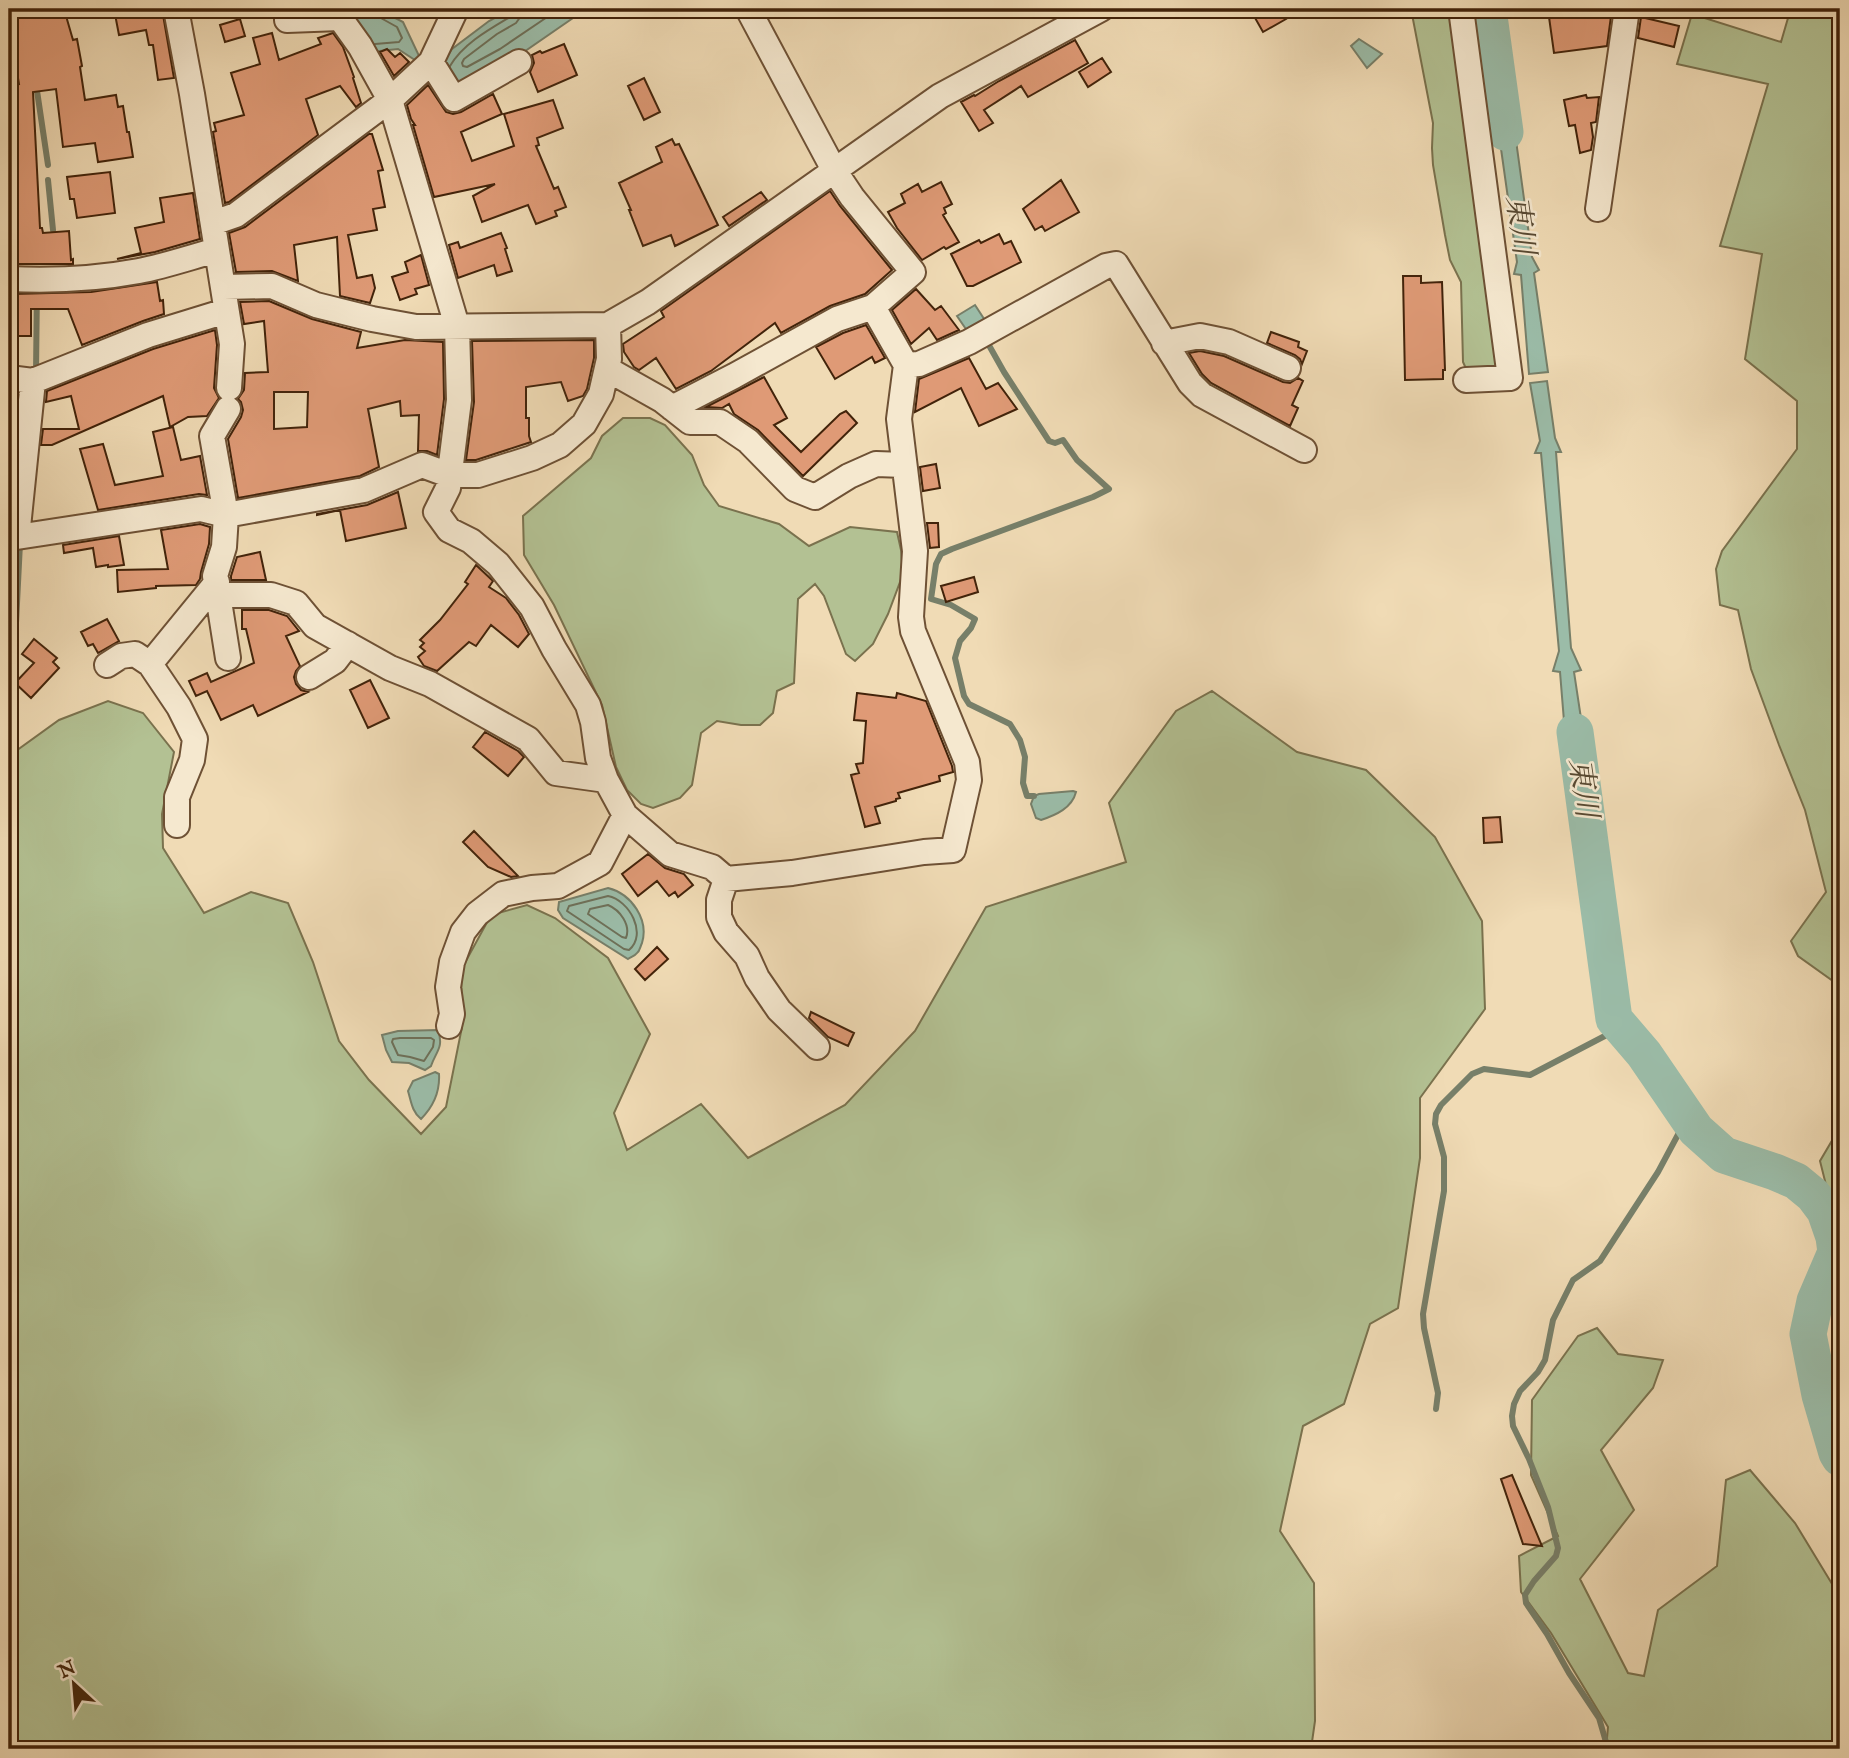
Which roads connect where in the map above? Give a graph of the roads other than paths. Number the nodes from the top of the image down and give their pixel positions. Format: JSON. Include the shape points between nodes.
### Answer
{"nodes":[{"id":1,"x":176,"y":9,"type":"edge"},
{"id":2,"x":456,"y":9,"type":"edge"},
{"id":3,"x":748,"y":9,"type":"edge"},
{"id":4,"x":1101,"y":9,"type":"edge"},
{"id":5,"x":1461,"y":9,"type":"edge"},
{"id":6,"x":1627,"y":9,"type":"edge"},
{"id":7,"x":287,"y":20,"type":"dead end"},
{"id":8,"x":431,"y":62,"type":"junction"},
{"id":9,"x":519,"y":62,"type":"dead end"},
{"id":10,"x":390,"y":100,"type":"junction"},
{"id":11,"x":834,"y":170,"type":"junction"},
{"id":12,"x":1598,"y":209,"type":"dead end"},
{"id":13,"x":213,"y":223,"type":"junction"},
{"id":14,"x":218,"y":250,"type":"junction"},
{"id":15,"x":9,"y":279,"type":"edge"},
{"id":16,"x":225,"y":299,"type":"junction"},
{"id":17,"x":873,"y":307,"type":"junction"},
{"id":18,"x":608,"y":325,"type":"junction"},
{"id":19,"x":457,"y":326,"type":"junction"},
{"id":20,"x":1164,"y":343,"type":"junction"},
{"id":21,"x":906,"y":365,"type":"junction"},
{"id":22,"x":607,"y":369,"type":"junction"},
{"id":23,"x":1288,"y":369,"type":"dead end"},
{"id":24,"x":21,"y":379,"type":"edge"},
{"id":25,"x":1466,"y":380,"type":"dead end"},
{"id":26,"x":672,"y":408,"type":"junction"},
{"id":27,"x":1304,"y":450,"type":"dead end"},
{"id":28,"x":905,"y":465,"type":"junction"},
{"id":29,"x":449,"y":475,"type":"junction"},
{"id":30,"x":226,"y":515,"type":"junction"},
{"id":31,"x":13,"y":536,"type":"edge"},
{"id":32,"x":218,"y":588,"type":"junction"},
{"id":33,"x":348,"y":644,"type":"junction"},
{"id":34,"x":228,"y":658,"type":"dead end"},
{"id":35,"x":150,"y":664,"type":"junction"},
{"id":36,"x":107,"y":665,"type":"dead end"},
{"id":37,"x":309,"y":677,"type":"dead end"},
{"id":38,"x":606,"y":779,"type":"junction"},
{"id":39,"x":625,"y":815,"type":"junction"},
{"id":40,"x":177,"y":825,"type":"dead end"},
{"id":41,"x":726,"y":879,"type":"junction"},
{"id":42,"x":449,"y":1026,"type":"dead end"},
{"id":43,"x":817,"y":1047,"type":"dead end"}],
"edges":[{"from":1,"to":13,"type":"street"},
{"from":2,"to":8,"type":"street"},
{"from":3,"to":11,"type":"street"},
{"from":4,"to":11,"type":"street","via":[[940,96]]},
{"from":5,"to":25,"type":"street","via":[[1510,378]]},
{"from":6,"to":12,"type":"street"},
{"from":7,"to":10,"type":"street","via":[[340,18]]},
{"from":8,"to":9,"type":"street","via":[[454,99]]},
{"from":8,"to":10,"type":"street"},
{"from":10,"to":13,"type":"street","via":[[236,215]]},
{"from":10,"to":19,"type":"street"},
{"from":11,"to":17,"type":"street","via":[[913,272]]},
{"from":11,"to":18,"type":"street","via":[[648,302]]},
{"from":13,"to":14,"type":"street"},
{"from":14,"to":15,"type":"street","via":[[96,277]]},
{"from":14,"to":16,"type":"street"},
{"from":16,"to":19,"type":"street","via":[[272,286],[316,305],[372,319],[416,327]]},
{"from":16,"to":24,"type":"street","via":[[148,335]]},
{"from":16,"to":30,"type":"street","via":[[232,344],[229,399],[212,436]]},
{"from":17,"to":21,"type":"street"},
{"from":17,"to":26,"type":"street","via":[[836,319]]},
{"from":18,"to":19,"type":"street"},
{"from":18,"to":22,"type":"street"},
{"from":19,"to":29,"type":"street","via":[[459,400]]},
{"from":20,"to":21,"type":"street","via":[[1116,264],[969,342],[919,364]]},
{"from":20,"to":23,"type":"street","via":[[1200,336],[1229,342]]},
{"from":20,"to":27,"type":"street","via":[[1202,395]]},
{"from":21,"to":28,"type":"street","via":[[899,419]]},
{"from":22,"to":26,"type":"street"},
{"from":22,"to":29,"type":"street","via":[[601,394],[584,424],[560,445],[478,475]]},
{"from":24,"to":31,"type":"street"},
{"from":26,"to":28,"type":"street","via":[[690,422],[720,422],[748,441],[795,489],[815,497],[876,464]]},
{"from":28,"to":41,"type":"street","via":[[915,551],[913,631],[967,762],[969,780],[953,850]]},
{"from":29,"to":30,"type":"street","via":[[422,465],[364,490]]},
{"from":29,"to":38,"type":"street","via":[[436,512],[449,530],[499,564],[532,607],[588,705]]},
{"from":30,"to":31,"type":"street","via":[[201,509]]},
{"from":30,"to":32,"type":"street","via":[[224,547],[215,576]]},
{"from":32,"to":33,"type":"street","via":[[296,603],[315,626]]},
{"from":32,"to":34,"type":"street"},
{"from":32,"to":35,"type":"street"},
{"from":33,"to":37,"type":"street","via":[[335,661]]},
{"from":33,"to":38,"type":"street","via":[[528,739],[556,773]]},
{"from":35,"to":36,"type":"street","via":[[135,654]]},
{"from":35,"to":40,"type":"street","via":[[195,739],[177,797]]},
{"from":38,"to":39,"type":"street"},
{"from":39,"to":41,"type":"street","via":[[670,854],[712,867]]},
{"from":39,"to":42,"type":"street","via":[[600,863],[558,886],[503,894],[478,914],[463,932],[452,962],[447,987],[452,1014]]},
{"from":41,"to":43,"type":"street","via":[[719,917],[726,932],[747,956],[779,1010]]}]}
